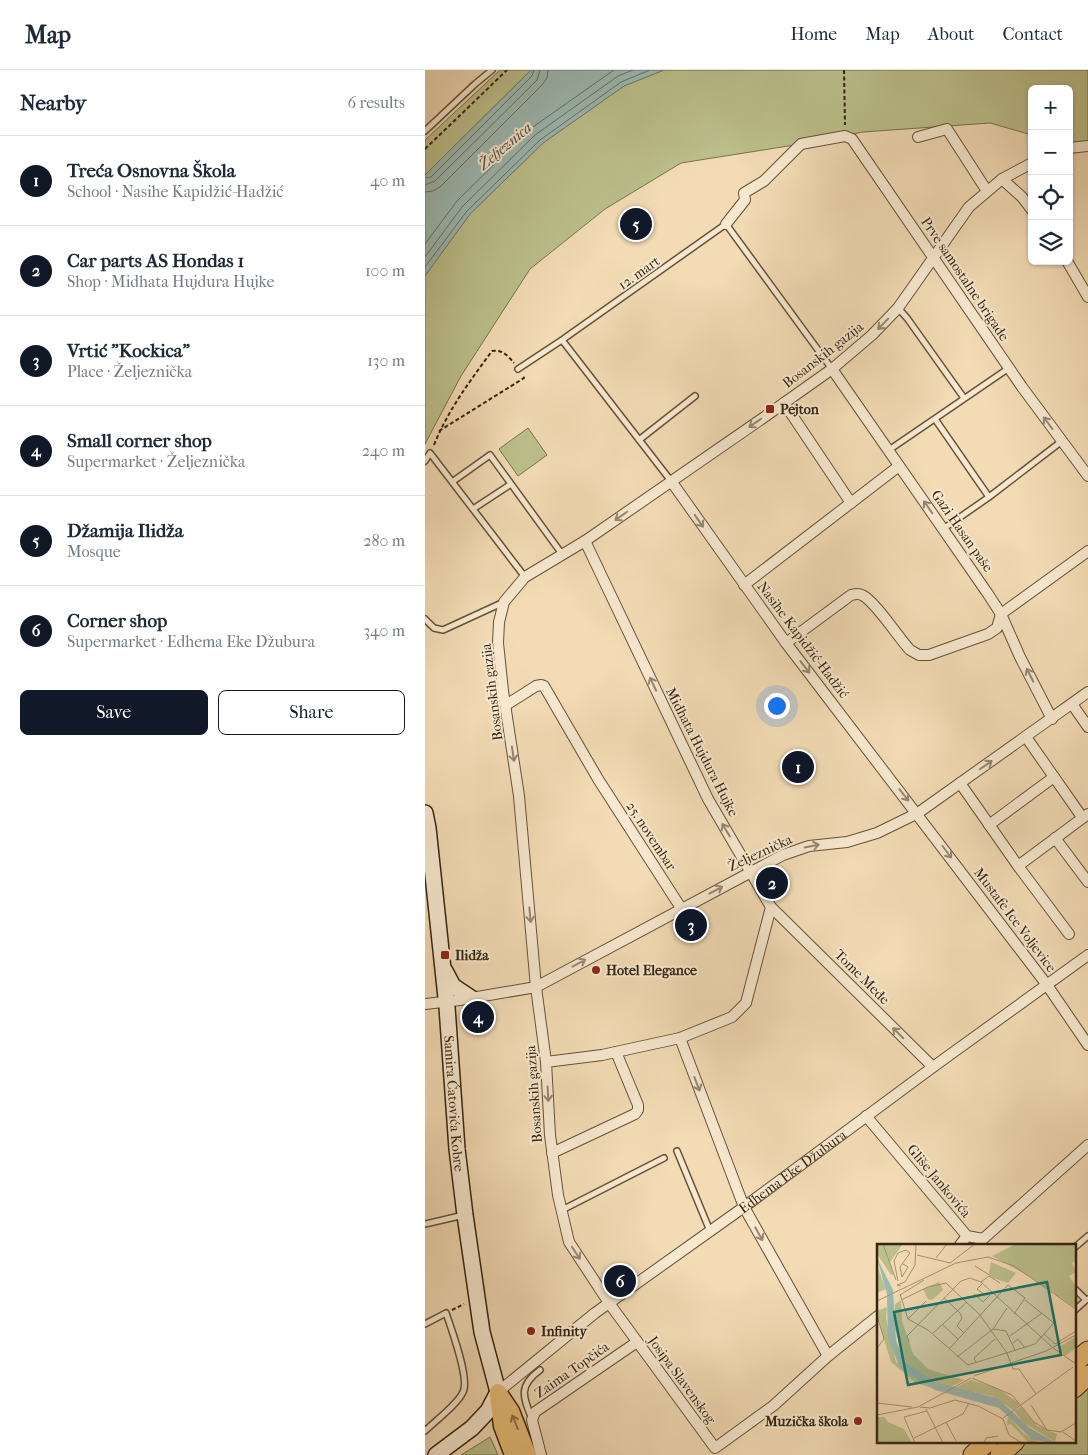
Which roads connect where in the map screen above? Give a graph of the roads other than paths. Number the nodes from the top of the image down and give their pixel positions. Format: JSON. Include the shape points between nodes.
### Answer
{"nodes":[{"id":1,"x":492,"y":70,"type":"edge"},
{"id":2,"x":425,"y":131,"type":"edge"},
{"id":3,"x":918,"y":137,"type":"dead end"},
{"id":4,"x":1088,"y":146,"type":"edge"},
{"id":5,"x":1073,"y":148,"type":"edge"},
{"id":6,"x":1028,"y":164,"type":"edge"},
{"id":7,"x":1002,"y":179,"type":"junction"},
{"id":8,"x":987,"y":191,"type":"junction"},
{"id":9,"x":1028,"y":205,"type":"edge"},
{"id":10,"x":726,"y":224,"type":"junction"},
{"id":11,"x":934,"y":258,"type":"junction"},
{"id":12,"x":1069,"y":265,"type":"edge"},
{"id":13,"x":1088,"y":296,"type":"edge"},
{"id":14,"x":898,"y":308,"type":"junction"},
{"id":15,"x":562,"y":340,"type":"junction"},
{"id":16,"x":1009,"y":368,"type":"junction"},
{"id":17,"x":518,"y":369,"type":"road end"},
{"id":18,"x":832,"y":369,"type":"junction"},
{"id":19,"x":695,"y":396,"type":"dead end"},
{"id":20,"x":964,"y":398,"type":"junction"},
{"id":21,"x":784,"y":403,"type":"junction"},
{"id":22,"x":935,"y":419,"type":"junction"},
{"id":23,"x":639,"y":440,"type":"junction"},
{"id":24,"x":1062,"y":441,"type":"junction"},
{"id":25,"x":889,"y":450,"type":"junction"},
{"id":26,"x":425,"y":461,"type":"edge"},
{"id":27,"x":899,"y":466,"type":"junction"},
{"id":28,"x":1088,"y":476,"type":"edge"},
{"id":29,"x":671,"y":481,"type":"junction"},
{"id":30,"x":452,"y":482,"type":"junction"},
{"id":31,"x":511,"y":484,"type":"junction"},
{"id":32,"x":989,"y":497,"type":"junction"},
{"id":33,"x":851,"y":503,"type":"junction"},
{"id":34,"x":473,"y":509,"type":"junction"},
{"id":35,"x":943,"y":529,"type":"junction"},
{"id":36,"x":585,"y":541,"type":"junction"},
{"id":37,"x":1088,"y":551,"type":"edge"},
{"id":38,"x":562,"y":554,"type":"junction"},
{"id":39,"x":525,"y":577,"type":"junction"},
{"id":40,"x":744,"y":585,"type":"junction"},
{"id":41,"x":504,"y":602,"type":"junction"},
{"id":42,"x":1001,"y":614,"type":"junction"},
{"id":43,"x":425,"y":619,"type":"edge"},
{"id":44,"x":786,"y":643,"type":"junction"},
{"id":45,"x":1088,"y":692,"type":"edge"},
{"id":46,"x":1072,"y":704,"type":"junction"},
{"id":47,"x":506,"y":705,"type":"junction"},
{"id":48,"x":1052,"y":719,"type":"junction"},
{"id":49,"x":1088,"y":727,"type":"edge"},
{"id":50,"x":1026,"y":737,"type":"junction"},
{"id":51,"x":1055,"y":777,"type":"junction"},
{"id":52,"x":960,"y":783,"type":"junction"},
{"id":53,"x":425,"y":813,"type":"edge"},
{"id":54,"x":918,"y":813,"type":"junction"},
{"id":55,"x":1085,"y":816,"type":"edge"},
{"id":56,"x":989,"y":825,"type":"junction"},
{"id":57,"x":1055,"y":838,"type":"junction"},
{"id":58,"x":1019,"y":866,"type":"junction"},
{"id":59,"x":751,"y":871,"type":"junction"},
{"id":60,"x":1088,"y":881,"type":"edge"},
{"id":61,"x":771,"y":907,"type":"junction"},
{"id":62,"x":681,"y":908,"type":"junction"},
{"id":63,"x":1069,"y":934,"type":"dead end"},
{"id":64,"x":1088,"y":955,"type":"edge"},
{"id":65,"x":443,"y":965,"type":"junction"},
{"id":66,"x":1047,"y":985,"type":"junction"},
{"id":67,"x":536,"y":986,"type":"junction"},
{"id":68,"x":471,"y":998,"type":"junction"},
{"id":69,"x":446,"y":1002,"type":"junction"},
{"id":70,"x":425,"y":1004,"type":"edge"},
{"id":71,"x":680,"y":1038,"type":"junction"},
{"id":72,"x":1088,"y":1045,"type":"edge"},
{"id":73,"x":616,"y":1052,"type":"junction"},
{"id":74,"x":546,"y":1062,"type":"junction"},
{"id":75,"x":933,"y":1067,"type":"junction"},
{"id":76,"x":867,"y":1116,"type":"junction"},
{"id":77,"x":1088,"y":1145,"type":"edge"},
{"id":78,"x":677,"y":1151,"type":"dead end"},
{"id":79,"x":552,"y":1152,"type":"junction"},
{"id":80,"x":664,"y":1158,"type":"dead end"},
{"id":81,"x":745,"y":1207,"type":"junction"},
{"id":82,"x":561,"y":1210,"type":"junction"},
{"id":83,"x":465,"y":1215,"type":"junction"},
{"id":84,"x":425,"y":1224,"type":"edge"},
{"id":85,"x":711,"y":1231,"type":"junction"},
{"id":86,"x":1088,"y":1236,"type":"edge"},
{"id":87,"x":966,"y":1240,"type":"edge"},
{"id":88,"x":1075,"y":1247,"type":"edge"},
{"id":89,"x":1075,"y":1289,"type":"edge"},
{"id":90,"x":1087,"y":1300,"type":"edge"},
{"id":91,"x":609,"y":1303,"type":"junction"},
{"id":92,"x":1075,"y":1310,"type":"edge"},
{"id":93,"x":877,"y":1317,"type":"edge"},
{"id":94,"x":425,"y":1324,"type":"edge"},
{"id":95,"x":637,"y":1342,"type":"junction"},
{"id":96,"x":1088,"y":1351,"type":"edge"},
{"id":97,"x":828,"y":1356,"type":"junction"},
{"id":98,"x":1075,"y":1363,"type":"edge"},
{"id":99,"x":539,"y":1370,"type":"dead end"},
{"id":100,"x":1088,"y":1375,"type":"edge"},
{"id":101,"x":1075,"y":1387,"type":"edge"},
{"id":102,"x":498,"y":1392,"type":"junction"},
{"id":103,"x":532,"y":1420,"type":"junction"},
{"id":104,"x":472,"y":1428,"type":"junction"},
{"id":105,"x":425,"y":1431,"type":"edge"},
{"id":106,"x":505,"y":1433,"type":"junction"},
{"id":107,"x":987,"y":1442,"type":"edge"},
{"id":108,"x":1014,"y":1442,"type":"edge"},
{"id":109,"x":438,"y":1454,"type":"edge"},
{"id":110,"x":513,"y":1455,"type":"edge"},
{"id":111,"x":528,"y":1455,"type":"edge"},
{"id":112,"x":541,"y":1455,"type":"edge"},
{"id":113,"x":973,"y":1455,"type":"edge"},
{"id":114,"x":1000,"y":1455,"type":"edge"}],
"edges":[{"from":1,"to":2,"type":"lane"},
{"from":3,"to":8,"type":"street","via":[[947,129]]},
{"from":4,"to":5,"type":"street"},
{"from":6,"to":7,"type":"street","name":"Bosanskih gazija"},
{"from":7,"to":8,"type":"street","name":"Bosanskih gazija"},
{"from":7,"to":9,"type":"street"},
{"from":8,"to":11,"type":"street","name":"Bosanskih gazija","via":[[969,206]]},
{"from":10,"to":11,"type":"street","name":"Prve samostalne brigade","via":[[745,200],[744,193],[764,181],[801,144],[845,136],[855,144]]},
{"from":10,"to":15,"type":"lane","name":"12. mart"},
{"from":10,"to":18,"type":"lane"},
{"from":11,"to":14,"type":"street","name":"Bosanskih gazija"},
{"from":11,"to":16,"type":"street","name":"Prve samostalne brigade"},
{"from":12,"to":13,"type":"street"},
{"from":14,"to":18,"type":"street","name":"Bosanskih gazija","one_way":true},
{"from":14,"to":20,"type":"lane"},
{"from":15,"to":17,"type":"lane","name":"12. mart"},
{"from":15,"to":23,"type":"lane"},
{"from":16,"to":20,"type":"lane"},
{"from":24,"to":16,"type":"street","name":"Prve samostalne brigade","one_way":true},
{"from":18,"to":21,"type":"street","name":"Bosanskih gazija"},
{"from":18,"to":25,"type":"street","name":"Gazi Hasan paše"},
{"from":19,"to":23,"type":"lane"},
{"from":20,"to":22,"type":"lane"},
{"from":21,"to":29,"type":"street","name":"Bosanskih gazija","one_way":true},
{"from":21,"to":33,"type":"street"},
{"from":22,"to":25,"type":"lane"},
{"from":22,"to":32,"type":"lane"},
{"from":23,"to":29,"type":"lane"},
{"from":24,"to":28,"type":"street","name":"Prve samostalne brigade"},
{"from":24,"to":32,"type":"lane"},
{"from":25,"to":27,"type":"street","name":"Gazi Hasan paše"},
{"from":26,"to":30,"type":"lane","via":[[430,453]]},
{"from":27,"to":33,"type":"street"},
{"from":35,"to":27,"type":"street","name":"Gazi Hasan paše","one_way":true},
{"from":29,"to":36,"type":"street","name":"Bosanskih gazija","one_way":true},
{"from":29,"to":40,"type":"street","name":"Nasihe Kapidžić-Hadžić","one_way":true},
{"from":30,"to":31,"type":"lane","via":[[490,456]]},
{"from":30,"to":34,"type":"lane"},
{"from":31,"to":34,"type":"lane"},
{"from":31,"to":38,"type":"lane"},
{"from":32,"to":35,"type":"lane"},
{"from":33,"to":40,"type":"street"},
{"from":34,"to":39,"type":"lane"},
{"from":35,"to":42,"type":"street","name":"Gazi Hasan paše"},
{"from":36,"to":38,"type":"street","name":"Bosanskih gazija"},
{"from":59,"to":36,"type":"street","name":"Midhata Hujdura Hujke","one_way":true,"via":[[708,799]]},
{"from":37,"to":42,"type":"street"},
{"from":38,"to":39,"type":"street","name":"Bosanskih gazija"},
{"from":39,"to":41,"type":"street","name":"Bosanskih gazija"},
{"from":40,"to":44,"type":"street","name":"Nasihe Kapidžić-Hadžić"},
{"from":41,"to":43,"type":"lane","via":[[443,630],[434,628]]},
{"from":41,"to":47,"type":"street","name":"Bosanskih gazija","via":[[498,643]]},
{"from":42,"to":44,"type":"street","via":[[997,628],[988,634],[929,656],[919,655],[901,640],[870,601],[856,593]]},
{"from":48,"to":42,"type":"street","name":"Gazi Hasan paše","one_way":true},
{"from":44,"to":54,"type":"street","name":"Nasihe Kapidžić-Hadžić","one_way":true},
{"from":45,"to":46,"type":"street","name":"Željeznička"},
{"from":46,"to":48,"type":"street","name":"Željeznička"},
{"from":46,"to":49,"type":"street"},
{"from":47,"to":62,"type":"street","name":"25. novembar","via":[[535,686],[544,686],[598,779]]},
{"from":47,"to":67,"type":"street","name":"Bosanskih gazija","one_way":true,"via":[[519,796]]},
{"from":48,"to":50,"type":"street","name":"Željeznička"},
{"from":50,"to":51,"type":"street"},
{"from":52,"to":50,"type":"street","name":"Željeznička","one_way":true},
{"from":51,"to":55,"type":"street"},
{"from":51,"to":56,"type":"street"},
{"from":52,"to":54,"type":"street","name":"Željeznička"},
{"from":52,"to":56,"type":"street"},
{"from":53,"to":65,"type":"main road","name":"Samira Ćatovića Kobre"},
{"from":59,"to":54,"type":"street","name":"Željeznička","one_way":true,"via":[[809,846],[847,842],[877,833]]},
{"from":54,"to":66,"type":"street","name":"Mustafe Ice Voljevice","one_way":true},
{"from":55,"to":57,"type":"street"},
{"from":56,"to":58,"type":"street"},
{"from":57,"to":58,"type":"street"},
{"from":57,"to":60,"type":"street"},
{"from":58,"to":63,"type":"street"},
{"from":59,"to":61,"type":"street","name":"Midhata Hujdura Hujke"},
{"from":62,"to":59,"type":"street","name":"Željeznička","one_way":true},
{"from":61,"to":71,"type":"street","via":[[746,1003],[732,1017]]},
{"from":75,"to":61,"type":"street","name":"Tome Međe","one_way":true},
{"from":67,"to":62,"type":"street","name":"Željeznička","one_way":true},
{"from":64,"to":66,"type":"street","name":"Edhema Eke Džubura"},
{"from":65,"to":68,"type":"main road","via":[[453,986]]},
{"from":65,"to":69,"type":"main road","name":"Samira Ćatovića Kobre"},
{"from":66,"to":72,"type":"street","name":"Mustafe Ice Voljevice"},
{"from":66,"to":75,"type":"street","name":"Edhema Eke Džubura"},
{"from":67,"to":68,"type":"street","name":"Željeznička"},
{"from":67,"to":74,"type":"street","name":"Bosanskih gazija"},
{"from":68,"to":69,"type":"street","name":"Željeznička"},
{"from":69,"to":70,"type":"street","name":"Željeznička"},
{"from":69,"to":83,"type":"main road","name":"Samira Ćatovića Kobre"},
{"from":71,"to":73,"type":"street"},
{"from":71,"to":81,"type":"street","one_way":true},
{"from":73,"to":74,"type":"street"},
{"from":73,"to":79,"type":"street","via":[[638,1110]]},
{"from":74,"to":79,"type":"street","name":"Bosanskih gazija","one_way":true},
{"from":75,"to":76,"type":"street","name":"Edhema Eke Džubura"},
{"from":76,"to":81,"type":"street","name":"Edhema Eke Džubura"},
{"from":76,"to":87,"type":"street","name":"Gliše Jankovića"},
{"from":77,"to":87,"type":"street","name":"Gliše Jankovića","via":[[983,1239]]},
{"from":78,"to":85,"type":"lane"},
{"from":79,"to":82,"type":"street","name":"Bosanskih gazija"},
{"from":80,"to":82,"type":"lane"},
{"from":81,"to":85,"type":"street","name":"Edhema Eke Džubura"},
{"from":81,"to":97,"type":"street","one_way":true},
{"from":82,"to":91,"type":"street","name":"Bosanskih gazija","one_way":true,"via":[[569,1242]]},
{"from":83,"to":84,"type":"lane"},
{"from":83,"to":102,"type":"main road","name":"Samira Ćatovića Kobre","via":[[482,1332]]},
{"from":85,"to":91,"type":"street","name":"Edhema Eke Džubura"},
{"from":86,"to":88,"type":"lane"},
{"from":89,"to":90,"type":"lane"},
{"from":90,"to":92,"type":"lane"},
{"from":91,"to":95,"type":"street","name":"Josipa Slavenskog"},
{"from":91,"to":102,"type":"street","name":"Edhema Eke Džubura"},
{"from":93,"to":97,"type":"street","name":"Josipa Slavenskog"},
{"from":94,"to":105,"type":"lane","via":[[446,1313],[465,1382],[464,1392]]},
{"from":95,"to":97,"type":"street","name":"Josipa Slavenskog","via":[[715,1448],[773,1406]]},
{"from":95,"to":103,"type":"street","name":"Zaima Topčića","via":[[535,1412]]},
{"from":96,"to":98,"type":"highway"},
{"from":99,"to":103,"type":"lane","via":[[528,1378],[524,1390]]},
{"from":100,"to":101,"type":"highway"},
{"from":102,"to":104,"type":"main road","name":"Edhema Eke Džubura","via":[[488,1411]]},
{"from":102,"to":106,"type":"main road","via":[[499,1413]]},
{"from":102,"to":109,"type":"main road","name":"Edhema Eke Džubura","via":[[448,1436]]},
{"from":111,"to":102,"type":"main road","one_way":true,"via":[[511,1411]]},
{"from":103,"to":112,"type":"street"},
{"from":104,"to":106,"type":"main road","via":[[494,1427]]},
{"from":104,"to":109,"type":"main road","name":"Edhema Eke Džubura"},
{"from":106,"to":110,"type":"main road"},
{"from":107,"to":113,"type":"highway"},
{"from":108,"to":114,"type":"highway"}]}
